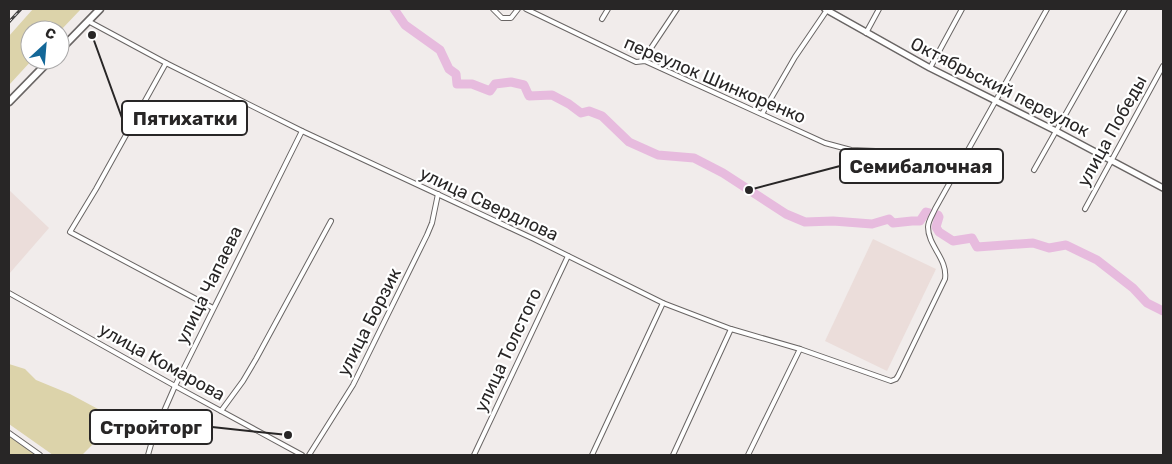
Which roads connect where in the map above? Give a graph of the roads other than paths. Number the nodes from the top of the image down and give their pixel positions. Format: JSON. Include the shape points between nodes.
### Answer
{"nodes":[{"id":1,"x":100,"y":9,"type":"edge"},
{"id":2,"x":493,"y":9,"type":"edge"},
{"id":3,"x":518,"y":9,"type":"edge"},
{"id":4,"x":526,"y":9,"type":"edge"},
{"id":5,"x":608,"y":9,"type":"edge"},
{"id":6,"x":677,"y":9,"type":"edge"},
{"id":7,"x":826,"y":9,"type":"edge"},
{"id":8,"x":878,"y":9,"type":"edge"},
{"id":9,"x":962,"y":9,"type":"edge"},
{"id":10,"x":1047,"y":9,"type":"edge"},
{"id":11,"x":1125,"y":9,"type":"edge"},
{"id":12,"x":602,"y":18,"type":"dead end"},
{"id":13,"x":88,"y":21,"type":"junction"},
{"id":14,"x":866,"y":33,"type":"junction"},
{"id":15,"x":70,"y":40,"type":"edge"},
{"id":16,"x":645,"y":61,"type":"junction"},
{"id":17,"x":166,"y":63,"type":"junction"},
{"id":18,"x":1163,"y":66,"type":"edge"},
{"id":19,"x":930,"y":68,"type":"junction"},
{"id":20,"x":40,"y":70,"type":"edge"},
{"id":21,"x":996,"y":101,"type":"junction"},
{"id":22,"x":9,"y":102,"type":"edge"},
{"id":23,"x":762,"y":114,"type":"junction"},
{"id":24,"x":1056,"y":130,"type":"junction"},
{"id":25,"x":302,"y":131,"type":"junction"},
{"id":26,"x":900,"y":152,"type":"dead end"},
{"id":27,"x":1111,"y":160,"type":"junction"},
{"id":28,"x":1034,"y":170,"type":"dead end"},
{"id":29,"x":1163,"y":188,"type":"edge"},
{"id":30,"x":438,"y":194,"type":"junction"},
{"id":31,"x":1084,"y":209,"type":"dead end"},
{"id":32,"x":331,"y":221,"type":"dead end"},
{"id":33,"x":568,"y":256,"type":"junction"},
{"id":34,"x":9,"y":293,"type":"edge"},
{"id":35,"x":664,"y":303,"type":"junction"},
{"id":36,"x":213,"y":308,"type":"junction"},
{"id":37,"x":731,"y":328,"type":"junction"},
{"id":38,"x":800,"y":349,"type":"junction"},
{"id":39,"x":175,"y":386,"type":"junction"},
{"id":40,"x":220,"y":411,"type":"junction"},
{"id":41,"x":9,"y":433,"type":"edge"},
{"id":42,"x":40,"y":455,"type":"edge"},
{"id":43,"x":148,"y":455,"type":"edge"},
{"id":44,"x":302,"y":455,"type":"edge"},
{"id":45,"x":309,"y":455,"type":"edge"},
{"id":46,"x":474,"y":455,"type":"edge"},
{"id":47,"x":592,"y":455,"type":"edge"},
{"id":48,"x":673,"y":455,"type":"edge"},
{"id":49,"x":748,"y":455,"type":"edge"}],
"edges":[{"from":1,"to":13,"type":"main road"},
{"from":2,"to":3,"type":"street","via":[[502,18],[510,18]]},
{"from":4,"to":16,"type":"street","name":"переулок Шинкоренко","via":[[636,62]]},
{"from":5,"to":12,"type":"street"},
{"from":6,"to":16,"type":"street"},
{"from":7,"to":14,"type":"street","name":"Октябрьский переулок"},
{"from":7,"to":23,"type":"street"},
{"from":8,"to":14,"type":"street"},
{"from":9,"to":19,"type":"street"},
{"from":10,"to":21,"type":"street"},
{"from":11,"to":24,"type":"street"},
{"from":13,"to":15,"type":"main road"},
{"from":13,"to":17,"type":"street","name":"улица Свердлова"},
{"from":14,"to":19,"type":"street","name":"Октябрьский переулок"},
{"from":16,"to":23,"type":"street","name":"переулок Шинкоренко"},
{"from":17,"to":25,"type":"street","name":"улица Свердлова"},
{"from":17,"to":36,"type":"street","via":[[70,232]]},
{"from":18,"to":27,"type":"street","name":"улица Победы"},
{"from":19,"to":21,"type":"street","name":"Октябрьский переулок"},
{"from":20,"to":22,"type":"main road"},
{"from":21,"to":24,"type":"street","name":"Октябрьский переулок"},
{"from":21,"to":38,"type":"street","name":"улица Свердлова","via":[[929,223],[946,273],[896,379],[891,381]]},
{"from":23,"to":26,"type":"street","name":"переулок Шинкоренко","via":[[825,143],[850,150]]},
{"from":24,"to":27,"type":"street","name":"Октябрьский переулок"},
{"from":24,"to":28,"type":"street"},
{"from":25,"to":30,"type":"street","name":"улица Свердлова"},
{"from":25,"to":36,"type":"street","name":"улица Чапаева"},
{"from":27,"to":29,"type":"street","name":"Октябрьский переулок"},
{"from":27,"to":31,"type":"street","name":"улица Победы"},
{"from":30,"to":33,"type":"street","name":"улица Свердлова"},
{"from":30,"to":45,"type":"street","name":"улица Борзик","via":[[427,235],[378,335],[346,396]]},
{"from":32,"to":40,"type":"street","via":[[256,359]]},
{"from":33,"to":35,"type":"street","name":"улица Свердлова"},
{"from":33,"to":46,"type":"street","name":"улица Толстого"},
{"from":34,"to":39,"type":"street","name":"улица Комарова"},
{"from":35,"to":37,"type":"street","name":"улица Свердлова"},
{"from":35,"to":47,"type":"street"},
{"from":36,"to":39,"type":"street","name":"улица Чапаева"},
{"from":37,"to":38,"type":"street","name":"улица Свердлова"},
{"from":37,"to":48,"type":"street"},
{"from":38,"to":49,"type":"street"},
{"from":39,"to":40,"type":"street","name":"улица Комарова"},
{"from":39,"to":43,"type":"street","name":"улица Чапаева"},
{"from":40,"to":44,"type":"street","name":"улица Комарова"},
{"from":41,"to":42,"type":"street"}]}
